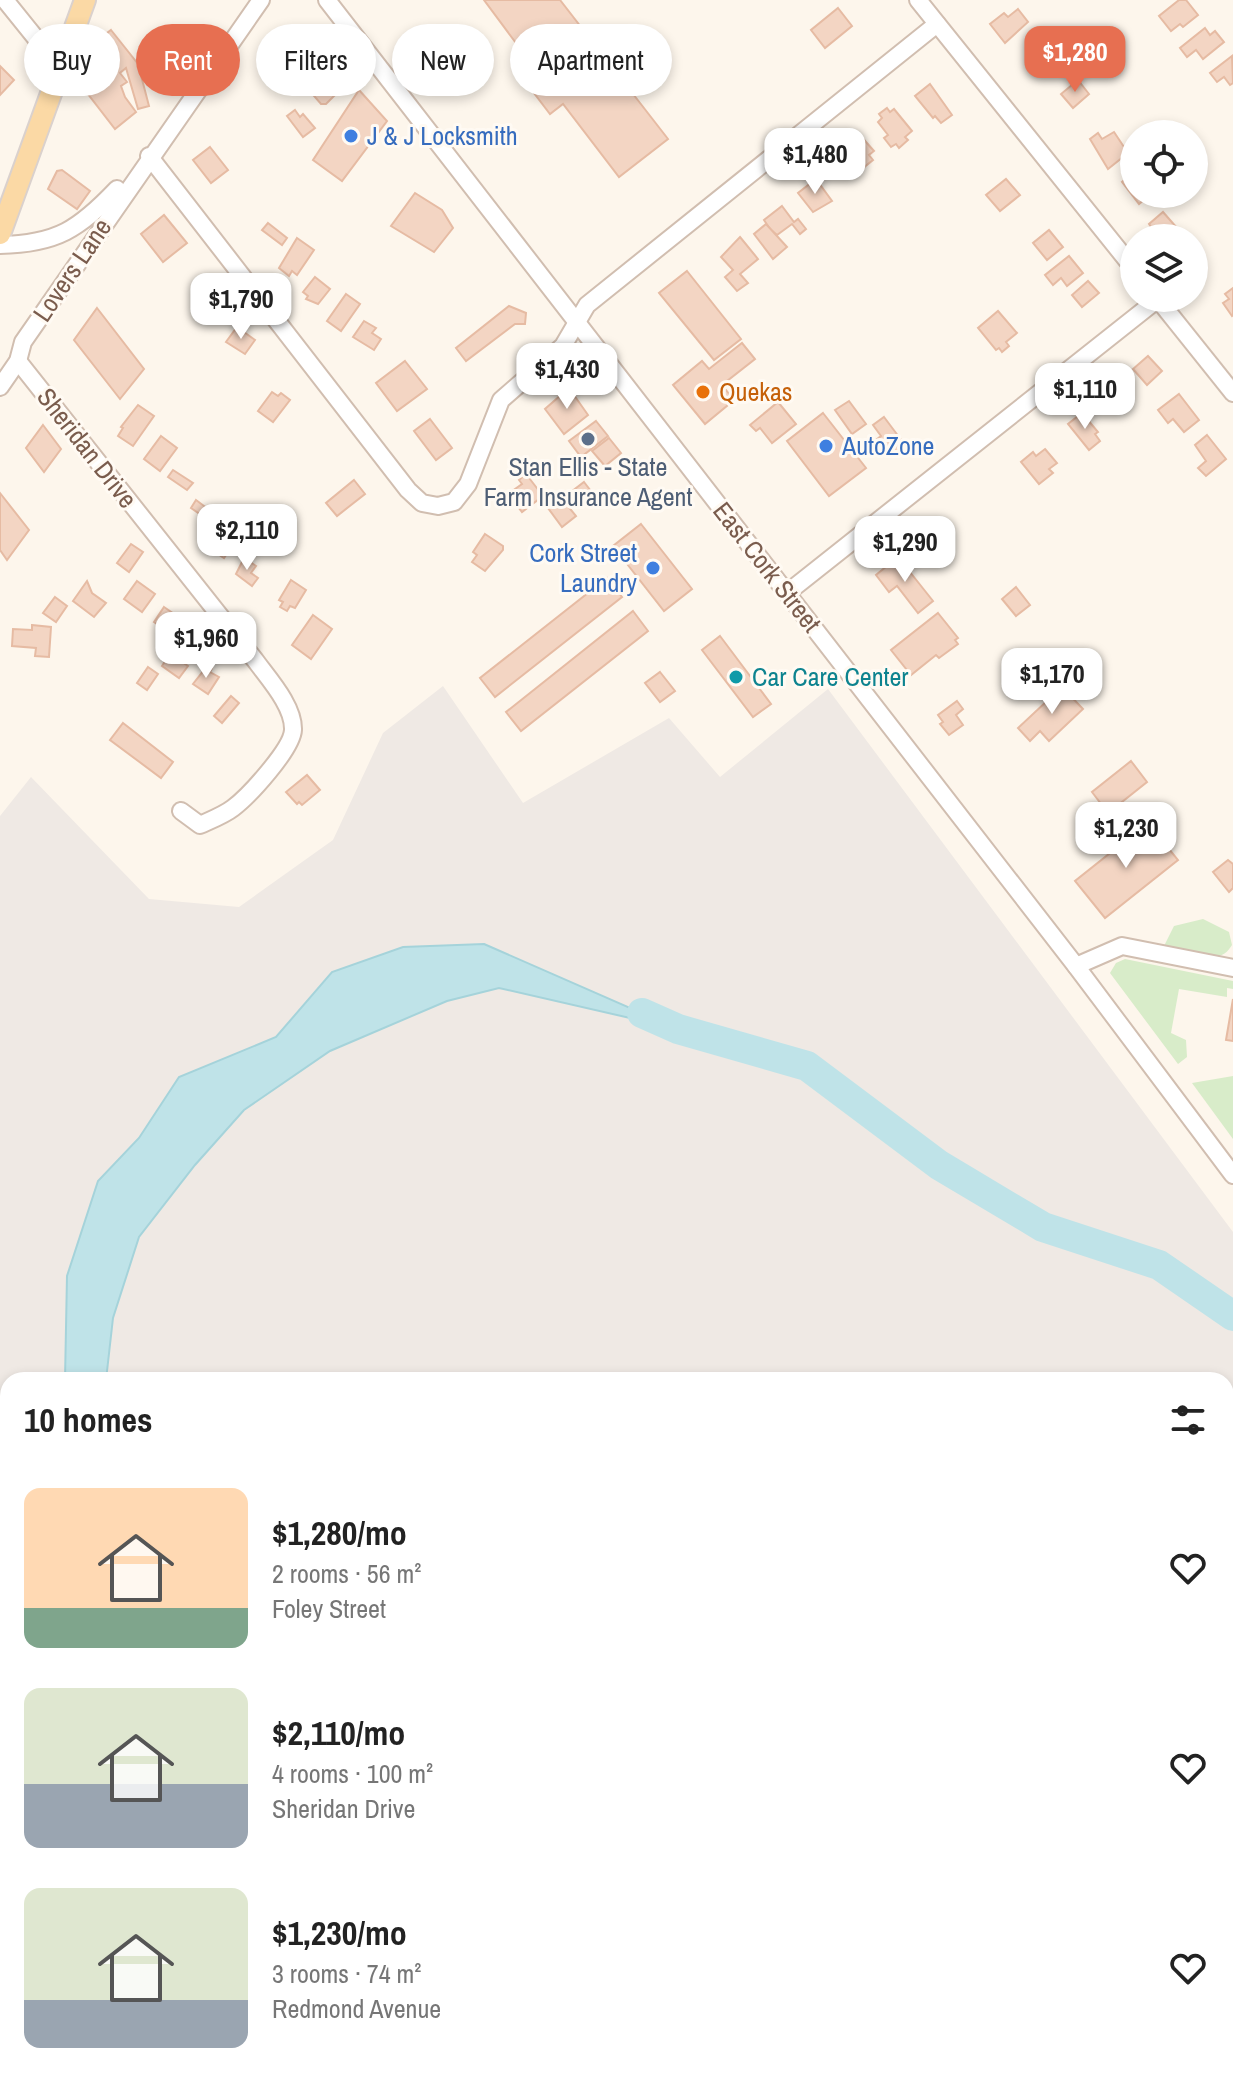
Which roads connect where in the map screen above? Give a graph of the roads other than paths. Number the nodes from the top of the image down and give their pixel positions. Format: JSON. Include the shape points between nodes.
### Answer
{"nodes":[{"id":1,"x":5,"y":0,"type":"edge"},
{"id":2,"x":85,"y":0,"type":"edge"},
{"id":3,"x":261,"y":0,"type":"edge"},
{"id":4,"x":327,"y":0,"type":"edge"},
{"id":5,"x":918,"y":0,"type":"edge"},
{"id":6,"x":24,"y":24,"type":"edge"},
{"id":7,"x":76,"y":24,"type":"edge"},
{"id":8,"x":937,"y":24,"type":"junction"},
{"id":9,"x":49,"y":96,"type":"edge"},
{"id":10,"x":149,"y":156,"type":"junction"},
{"id":11,"x":0,"y":234,"type":"edge"},
{"id":12,"x":0,"y":245,"type":"edge"},
{"id":13,"x":1120,"y":252,"type":"edge"},
{"id":14,"x":1142,"y":312,"type":"edge"},
{"id":15,"x":1168,"y":312,"type":"edge"},
{"id":16,"x":578,"y":324,"type":"junction"},
{"id":17,"x":18,"y":361,"type":"junction"},
{"id":18,"x":0,"y":387,"type":"edge"},
{"id":19,"x":1233,"y":393,"type":"edge"},
{"id":20,"x":787,"y":593,"type":"junction"},
{"id":21,"x":181,"y":811,"type":"dead end"},
{"id":22,"x":1076,"y":966,"type":"junction"},
{"id":23,"x":1233,"y":968,"type":"edge"},
{"id":24,"x":1233,"y":1175,"type":"edge"}],
"edges":[{"from":1,"to":6,"type":"street"},
{"from":2,"to":7,"type":"main road"},
{"from":3,"to":10,"type":"street","name":"Lovers Lane"},
{"from":4,"to":16,"type":"street","name":"East Cork Street"},
{"from":5,"to":8,"type":"street"},
{"from":8,"to":13,"type":"street"},
{"from":8,"to":16,"type":"street","via":[[587,305]]},
{"from":9,"to":11,"type":"main road"},
{"from":10,"to":12,"type":"street","name":"Lovers Lane","via":[[68,233],[32,244]]},
{"from":10,"to":16,"type":"street","via":[[422,503],[454,502],[468,484],[501,400],[563,346]]},
{"from":10,"to":17,"type":"street","name":"Lovers Lane","via":[[23,342]]},
{"from":14,"to":20,"type":"street"},
{"from":15,"to":19,"type":"street"},
{"from":16,"to":20,"type":"street","name":"East Cork Street"},
{"from":17,"to":18,"type":"street","name":"Lovers Lane"},
{"from":17,"to":21,"type":"street","name":"Sheridan Drive","via":[[255,660],[291,718],[293,732],[287,745],[232,810],[200,825]]},
{"from":20,"to":22,"type":"street","name":"East Cork Street"},
{"from":22,"to":23,"type":"street","via":[[1122,946]]},
{"from":22,"to":24,"type":"street","name":"East Cork Street"}]}
